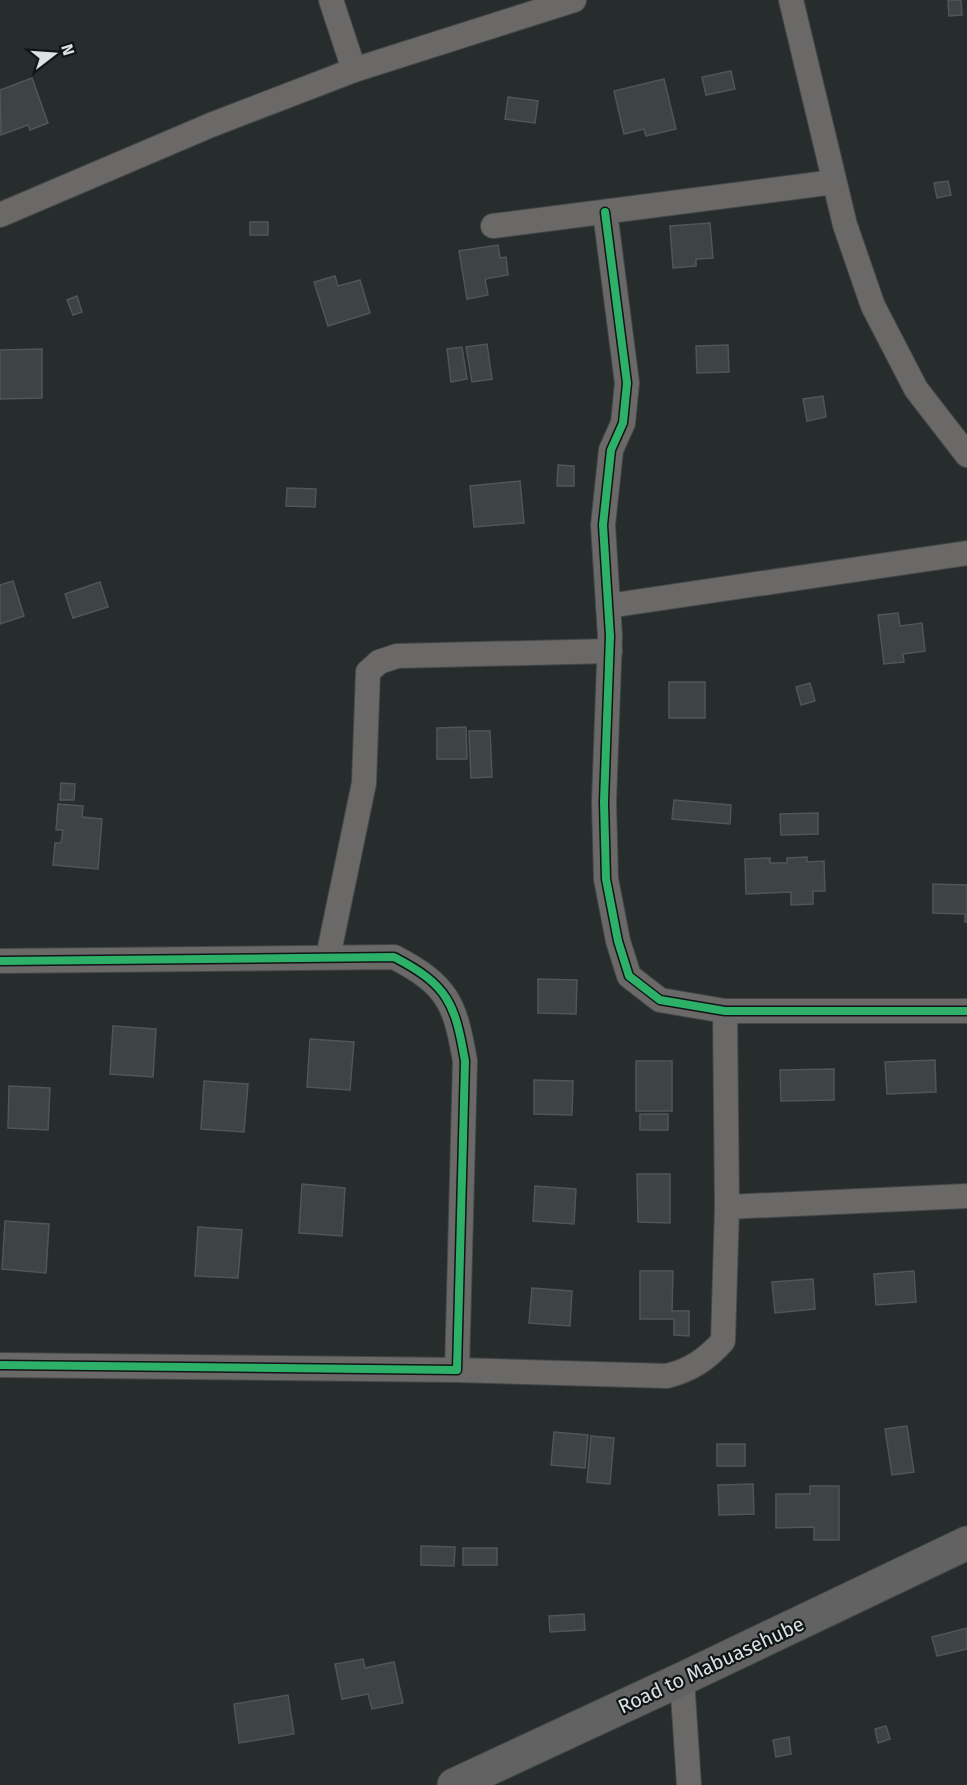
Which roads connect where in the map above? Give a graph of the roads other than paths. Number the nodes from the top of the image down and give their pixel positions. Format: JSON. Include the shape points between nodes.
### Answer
{"nodes":[{"id":1,"x":331,"y":0,"type":"edge"},
{"id":2,"x":574,"y":0,"type":"edge"},
{"id":3,"x":791,"y":0,"type":"edge"},
{"id":4,"x":354,"y":70,"type":"junction"},
{"id":5,"x":834,"y":182,"type":"junction"},
{"id":6,"x":605,"y":212,"type":"junction"},
{"id":7,"x":0,"y":215,"type":"edge"},
{"id":8,"x":493,"y":226,"type":"dead end"},
{"id":9,"x":967,"y":455,"type":"edge"},
{"id":10,"x":967,"y":553,"type":"edge"},
{"id":11,"x":608,"y":606,"type":"junction"},
{"id":12,"x":610,"y":651,"type":"junction"},
{"id":13,"x":328,"y":957,"type":"junction"},
{"id":14,"x":0,"y":961,"type":"edge"},
{"id":15,"x":725,"y":1011,"type":"junction"},
{"id":16,"x":967,"y":1011,"type":"edge"},
{"id":17,"x":967,"y":1196,"type":"edge"},
{"id":18,"x":727,"y":1207,"type":"junction"},
{"id":19,"x":0,"y":1365,"type":"edge"},
{"id":20,"x":457,"y":1370,"type":"junction"},
{"id":21,"x":967,"y":1543,"type":"edge"},
{"id":22,"x":682,"y":1679,"type":"junction"},
{"id":23,"x":454,"y":1785,"type":"edge"},
{"id":24,"x":689,"y":1785,"type":"edge"}],
"edges":[{"from":1,"to":4,"type":"street"},
{"from":2,"to":4,"type":"street"},
{"from":3,"to":5,"type":"street"},
{"from":4,"to":7,"type":"street","via":[[211,125]]},
{"from":5,"to":6,"type":"street"},
{"from":5,"to":9,"type":"street","via":[[873,306],[916,389]]},
{"from":6,"to":8,"type":"street"},
{"from":6,"to":11,"type":"street","via":[[627,383],[623,423],[610,450],[603,525]]},
{"from":10,"to":11,"type":"street"},
{"from":11,"to":12,"type":"street"},
{"from":12,"to":13,"type":"street","via":[[397,656],[379,662],[368,672],[364,783]]},
{"from":12,"to":15,"type":"street","via":[[604,802],[606,879],[629,976],[660,1000]]},
{"from":13,"to":14,"type":"street"},
{"from":13,"to":20,"type":"street","via":[[394,957],[422,972],[445,994],[459,1026],[465,1061]]},
{"from":15,"to":16,"type":"street"},
{"from":15,"to":18,"type":"street"},
{"from":17,"to":18,"type":"street"},
{"from":18,"to":20,"type":"street","via":[[723,1341],[699,1364],[667,1376]]},
{"from":19,"to":20,"type":"street"},
{"from":21,"to":22,"type":"main road","name":"Road to Mabuasehube"},
{"from":22,"to":23,"type":"main road","name":"Road to Mabuasehube"},
{"from":22,"to":24,"type":"street"}]}
